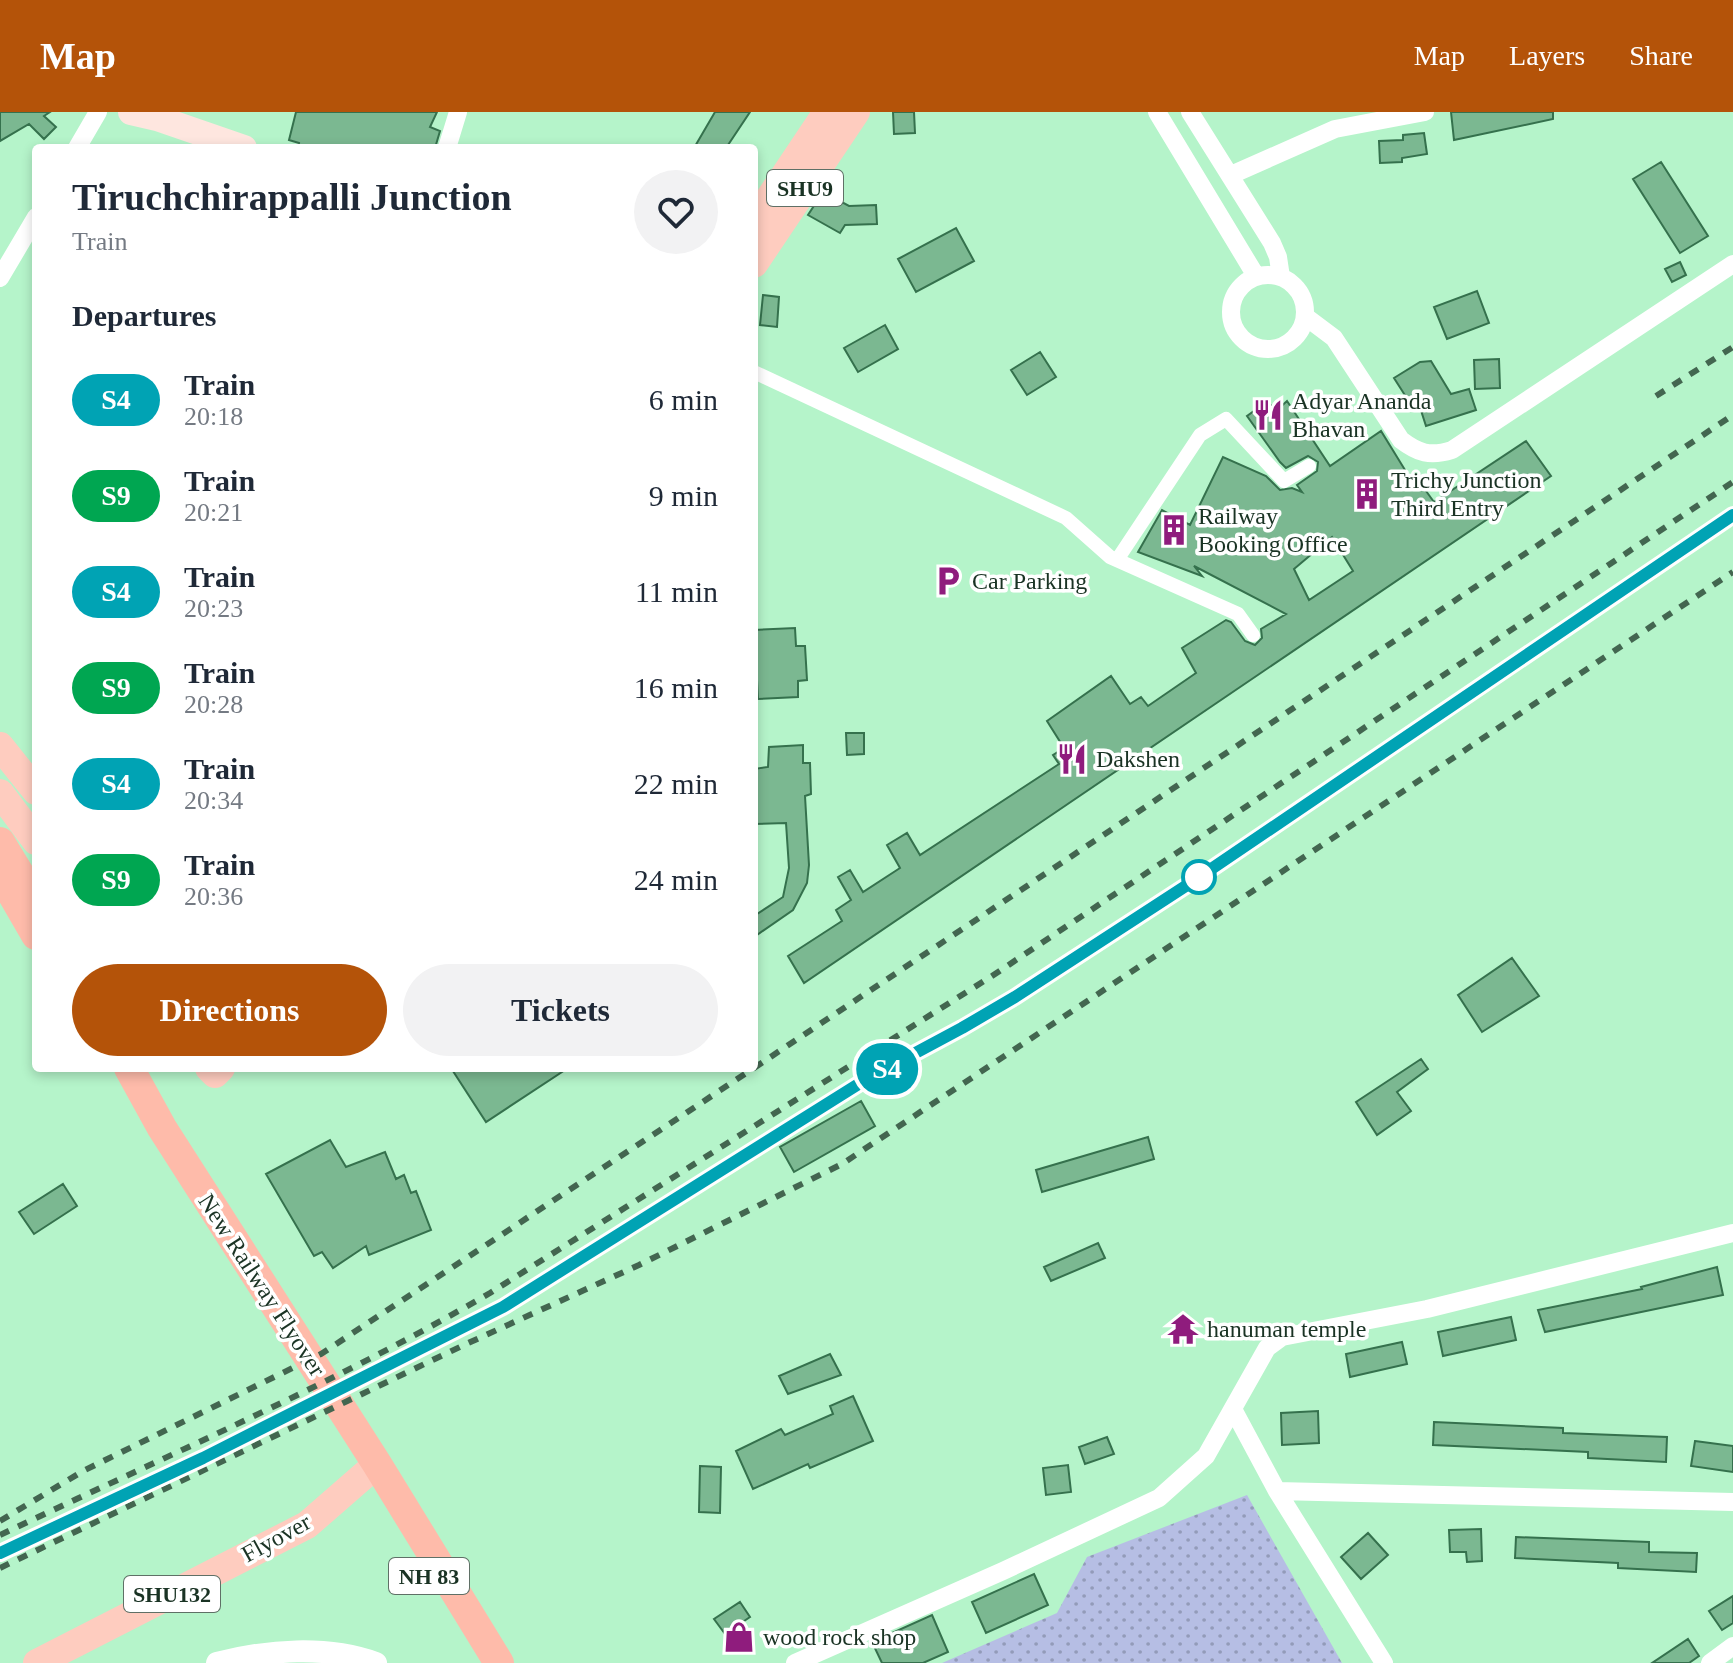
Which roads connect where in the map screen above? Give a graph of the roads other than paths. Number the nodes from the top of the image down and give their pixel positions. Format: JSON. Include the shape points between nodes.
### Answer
{"nodes":[{"id":1,"x":98,"y":112,"type":"edge"},
{"id":2,"x":458,"y":112,"type":"edge"},
{"id":3,"x":827,"y":112,"type":"edge"},
{"id":4,"x":856,"y":112,"type":"edge"},
{"id":5,"x":1157,"y":112,"type":"edge"},
{"id":6,"x":1190,"y":112,"type":"edge"},
{"id":7,"x":1425,"y":112,"type":"edge"},
{"id":8,"x":137,"y":113,"type":"edge"},
{"id":9,"x":208,"y":141,"type":"edge"},
{"id":10,"x":79,"y":144,"type":"edge"},
{"id":11,"x":448,"y":144,"type":"edge"},
{"id":12,"x":1231,"y":175,"type":"junction"},
{"id":13,"x":758,"y":215,"type":"edge"},
{"id":14,"x":32,"y":224,"type":"edge"},
{"id":15,"x":758,"y":258,"type":"edge"},
{"id":16,"x":1733,"y":264,"type":"edge"},
{"id":17,"x":1256,"y":276,"type":"junction"},
{"id":18,"x":1281,"y":277,"type":"junction"},
{"id":19,"x":0,"y":278,"type":"edge"},
{"id":20,"x":1306,"y":317,"type":"junction"},
{"id":21,"x":758,"y":374,"type":"edge"},
{"id":22,"x":1309,"y":466,"type":"dead end"},
{"id":23,"x":1117,"y":560,"type":"junction"},
{"id":24,"x":1253,"y":635,"type":"dead end"},
{"id":25,"x":0,"y":746,"type":"edge"},
{"id":26,"x":32,"y":786,"type":"edge"},
{"id":27,"x":0,"y":793,"type":"edge"},
{"id":28,"x":32,"y":836,"type":"edge"},
{"id":29,"x":0,"y":842,"type":"edge"},
{"id":30,"x":0,"y":873,"type":"edge"},
{"id":31,"x":32,"y":895,"type":"edge"},
{"id":32,"x":32,"y":928,"type":"edge"},
{"id":33,"x":115,"y":1072,"type":"edge"},
{"id":34,"x":131,"y":1072,"type":"edge"},
{"id":35,"x":1733,"y":1233,"type":"edge"},
{"id":36,"x":1233,"y":1409,"type":"junction"},
{"id":37,"x":376,"y":1477,"type":"junction"},
{"id":38,"x":1277,"y":1491,"type":"junction"},
{"id":39,"x":1733,"y":1502,"type":"edge"},
{"id":40,"x":1733,"y":1646,"type":"edge"},
{"id":41,"x":489,"y":1656,"type":"edge"},
{"id":42,"x":37,"y":1663,"type":"edge"},
{"id":43,"x":71,"y":1663,"type":"edge"},
{"id":44,"x":217,"y":1663,"type":"edge"},
{"id":45,"x":376,"y":1663,"type":"edge"},
{"id":46,"x":795,"y":1663,"type":"edge"},
{"id":47,"x":1384,"y":1663,"type":"edge"},
{"id":48,"x":1710,"y":1663,"type":"edge"}],
"edges":[{"from":1,"to":10,"type":"street"},
{"from":2,"to":11,"type":"street"},
{"from":3,"to":13,"type":"main road","number":"SHU9"},
{"from":4,"to":15,"type":"main road","number":"SHU9"},
{"from":5,"to":17,"type":"street"},
{"from":6,"to":12,"type":"street"},
{"from":7,"to":12,"type":"street","via":[[1335,129]]},
{"from":8,"to":9,"type":"main road"},
{"from":12,"to":18,"type":"street","via":[[1272,243]]},
{"from":14,"to":19,"type":"street"},
{"from":16,"to":20,"type":"street","via":[[1465,442],[1435,456],[1401,440],[1334,338]]},
{"from":17,"to":18,"type":"street"},
{"from":17,"to":20,"type":"street","via":[[1232,301],[1239,335],[1248,343],[1270,349],[1283,346],[1294,339]]},
{"from":18,"to":20,"type":"street","via":[[1301,293]]},
{"from":21,"to":23,"type":"street","via":[[1066,518]]},
{"from":22,"to":23,"type":"street","via":[[1284,481],[1226,419],[1200,435]]},
{"from":23,"to":24,"type":"street","via":[[1238,614]]},
{"from":25,"to":26,"type":"main road"},
{"from":27,"to":28,"type":"main road"},
{"from":29,"to":31,"type":"highway"},
{"from":30,"to":32,"type":"highway"},
{"from":33,"to":37,"type":"highway","name":"New Railway Flyover","via":[[159,1149]]},
{"from":34,"to":37,"type":"highway","name":"New Railway Flyover"},
{"from":35,"to":36,"type":"street","via":[[1427,1309],[1282,1337],[1267,1348]]},
{"from":36,"to":38,"type":"street"},
{"from":36,"to":46,"type":"street","via":[[1206,1456],[1159,1498]]},
{"from":37,"to":41,"type":"highway","name":"New Railway Flyover","number":"NH 83","via":[[445,1572]]},
{"from":37,"to":41,"type":"highway","name":"New Railway Flyover","number":"NH 83","via":[[389,1510]]},
{"from":37,"to":42,"type":"main road","name":"Flyover","number":"SHU132","via":[[307,1525]]},
{"from":37,"to":43,"type":"main road","name":"Flyover","via":[[332,1522]]},
{"from":38,"to":39,"type":"street"},
{"from":38,"to":47,"type":"street"},
{"from":40,"to":48,"type":"street"},
{"from":44,"to":45,"type":"street","via":[[265,1653],[321,1653]]}]}
